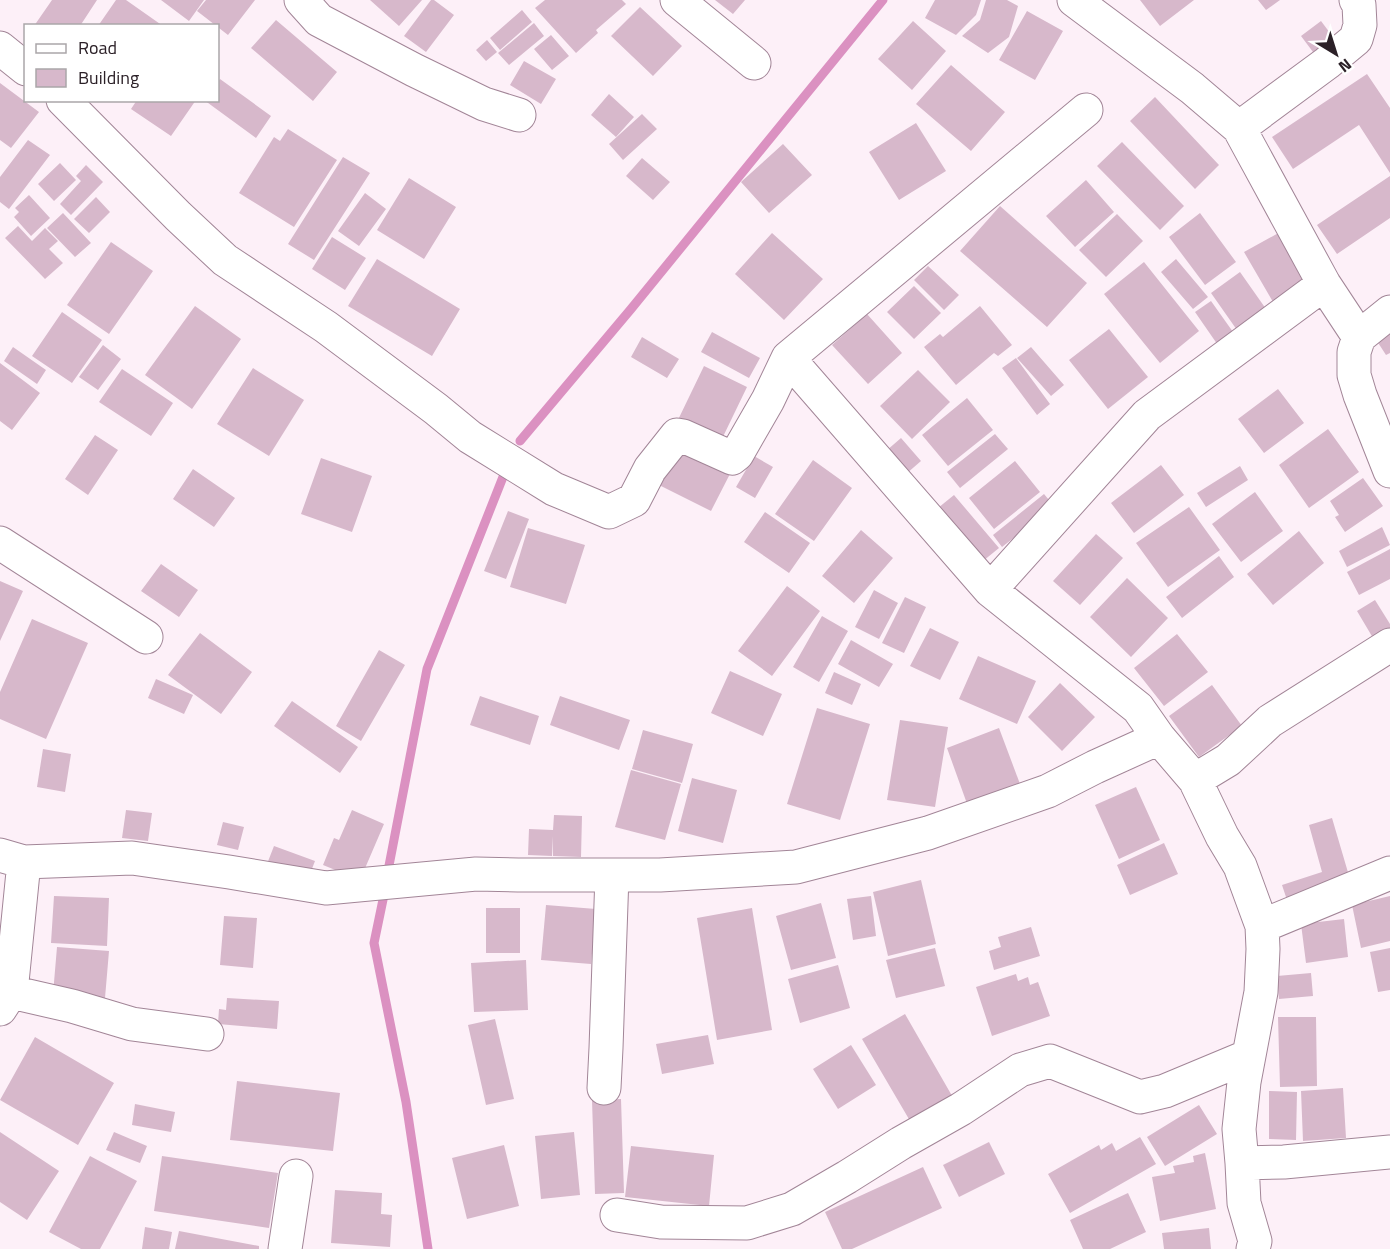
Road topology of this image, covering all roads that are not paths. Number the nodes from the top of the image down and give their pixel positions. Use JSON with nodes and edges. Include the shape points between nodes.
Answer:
{"nodes":[{"id":1,"x":301,"y":0,"type":"edge"},
{"id":2,"x":677,"y":0,"type":"edge"},
{"id":3,"x":1074,"y":0,"type":"edge"},
{"id":4,"x":1356,"y":0,"type":"edge"},
{"id":5,"x":0,"y":48,"type":"edge"},
{"id":6,"x":754,"y":63,"type":"dead end"},
{"id":7,"x":24,"y":67,"type":"edge"},
{"id":8,"x":65,"y":102,"type":"edge"},
{"id":9,"x":1086,"y":110,"type":"dead end"},
{"id":10,"x":519,"y":115,"type":"dead end"},
{"id":11,"x":1239,"y":128,"type":"junction"},
{"id":12,"x":1324,"y":284,"type":"junction"},
{"id":13,"x":1390,"y":312,"type":"edge"},
{"id":14,"x":1359,"y":337,"type":"junction"},
{"id":15,"x":788,"y":358,"type":"junction"},
{"id":16,"x":1390,"y":471,"type":"edge"},
{"id":17,"x":0,"y":543,"type":"edge"},
{"id":18,"x":990,"y":590,"type":"junction"},
{"id":19,"x":146,"y":637,"type":"dead end"},
{"id":20,"x":1390,"y":645,"type":"edge"},
{"id":21,"x":1159,"y":738,"type":"junction"},
{"id":22,"x":1196,"y":780,"type":"junction"},
{"id":23,"x":12,"y":858,"type":"edge"},
{"id":24,"x":1390,"y":873,"type":"edge"},
{"id":25,"x":612,"y":875,"type":"junction"},
{"id":26,"x":1262,"y":926,"type":"junction"},
{"id":27,"x":6,"y":1000,"type":"edge"},
{"id":28,"x":207,"y":1034,"type":"dead end"},
{"id":29,"x":1249,"y":1056,"type":"junction"},
{"id":30,"x":604,"y":1088,"type":"dead end"},
{"id":31,"x":1390,"y":1152,"type":"edge"},
{"id":32,"x":1242,"y":1162,"type":"junction"},
{"id":33,"x":296,"y":1176,"type":"dead end"},
{"id":34,"x":617,"y":1215,"type":"dead end"},
{"id":35,"x":285,"y":1249,"type":"edge"},
{"id":36,"x":1253,"y":1249,"type":"edge"}],
"edges":[{"from":1,"to":10,"type":"street","via":[[319,20],[361,43],[484,104]]},
{"from":2,"to":6,"type":"street"},
{"from":3,"to":11,"type":"street"},
{"from":4,"to":11,"type":"street","via":[[1360,25],[1356,39]]},
{"from":5,"to":7,"type":"street"},
{"from":8,"to":15,"type":"street","via":[[225,260],[326,327],[470,437],[554,489],[609,513],[634,500],[650,469],[677,435],[732,458],[737,454]]},
{"from":9,"to":15,"type":"street"},
{"from":11,"to":12,"type":"street"},
{"from":12,"to":14,"type":"street"},
{"from":12,"to":18,"type":"street","via":[[1147,415]]},
{"from":13,"to":14,"type":"street"},
{"from":14,"to":16,"type":"street","via":[[1354,352],[1354,375]]},
{"from":15,"to":18,"type":"street"},
{"from":17,"to":19,"type":"street"},
{"from":18,"to":21,"type":"street","via":[[1138,708]]},
{"from":20,"to":22,"type":"street","via":[[1270,721],[1228,760]]},
{"from":21,"to":22,"type":"street"},
{"from":21,"to":25,"type":"street","via":[[1048,791],[928,833],[796,867]]},
{"from":22,"to":26,"type":"street","via":[[1240,866]]},
{"from":23,"to":25,"type":"street","via":[[132,858],[326,888],[476,874]]},
{"from":23,"to":27,"type":"street"},
{"from":24,"to":26,"type":"street"},
{"from":25,"to":30,"type":"street"},
{"from":26,"to":29,"type":"street","via":[[1261,992]]},
{"from":27,"to":28,"type":"street","via":[[72,1006],[132,1024]]},
{"from":29,"to":32,"type":"street","via":[[1239,1129]]},
{"from":29,"to":34,"type":"street","via":[[1164,1091],[1140,1096],[1050,1061],[1020,1070],[792,1209],[747,1223],[661,1222]]},
{"from":31,"to":32,"type":"street"},
{"from":32,"to":36,"type":"street","via":[[1244,1203],[1255,1241]]},
{"from":33,"to":35,"type":"street"}]}
